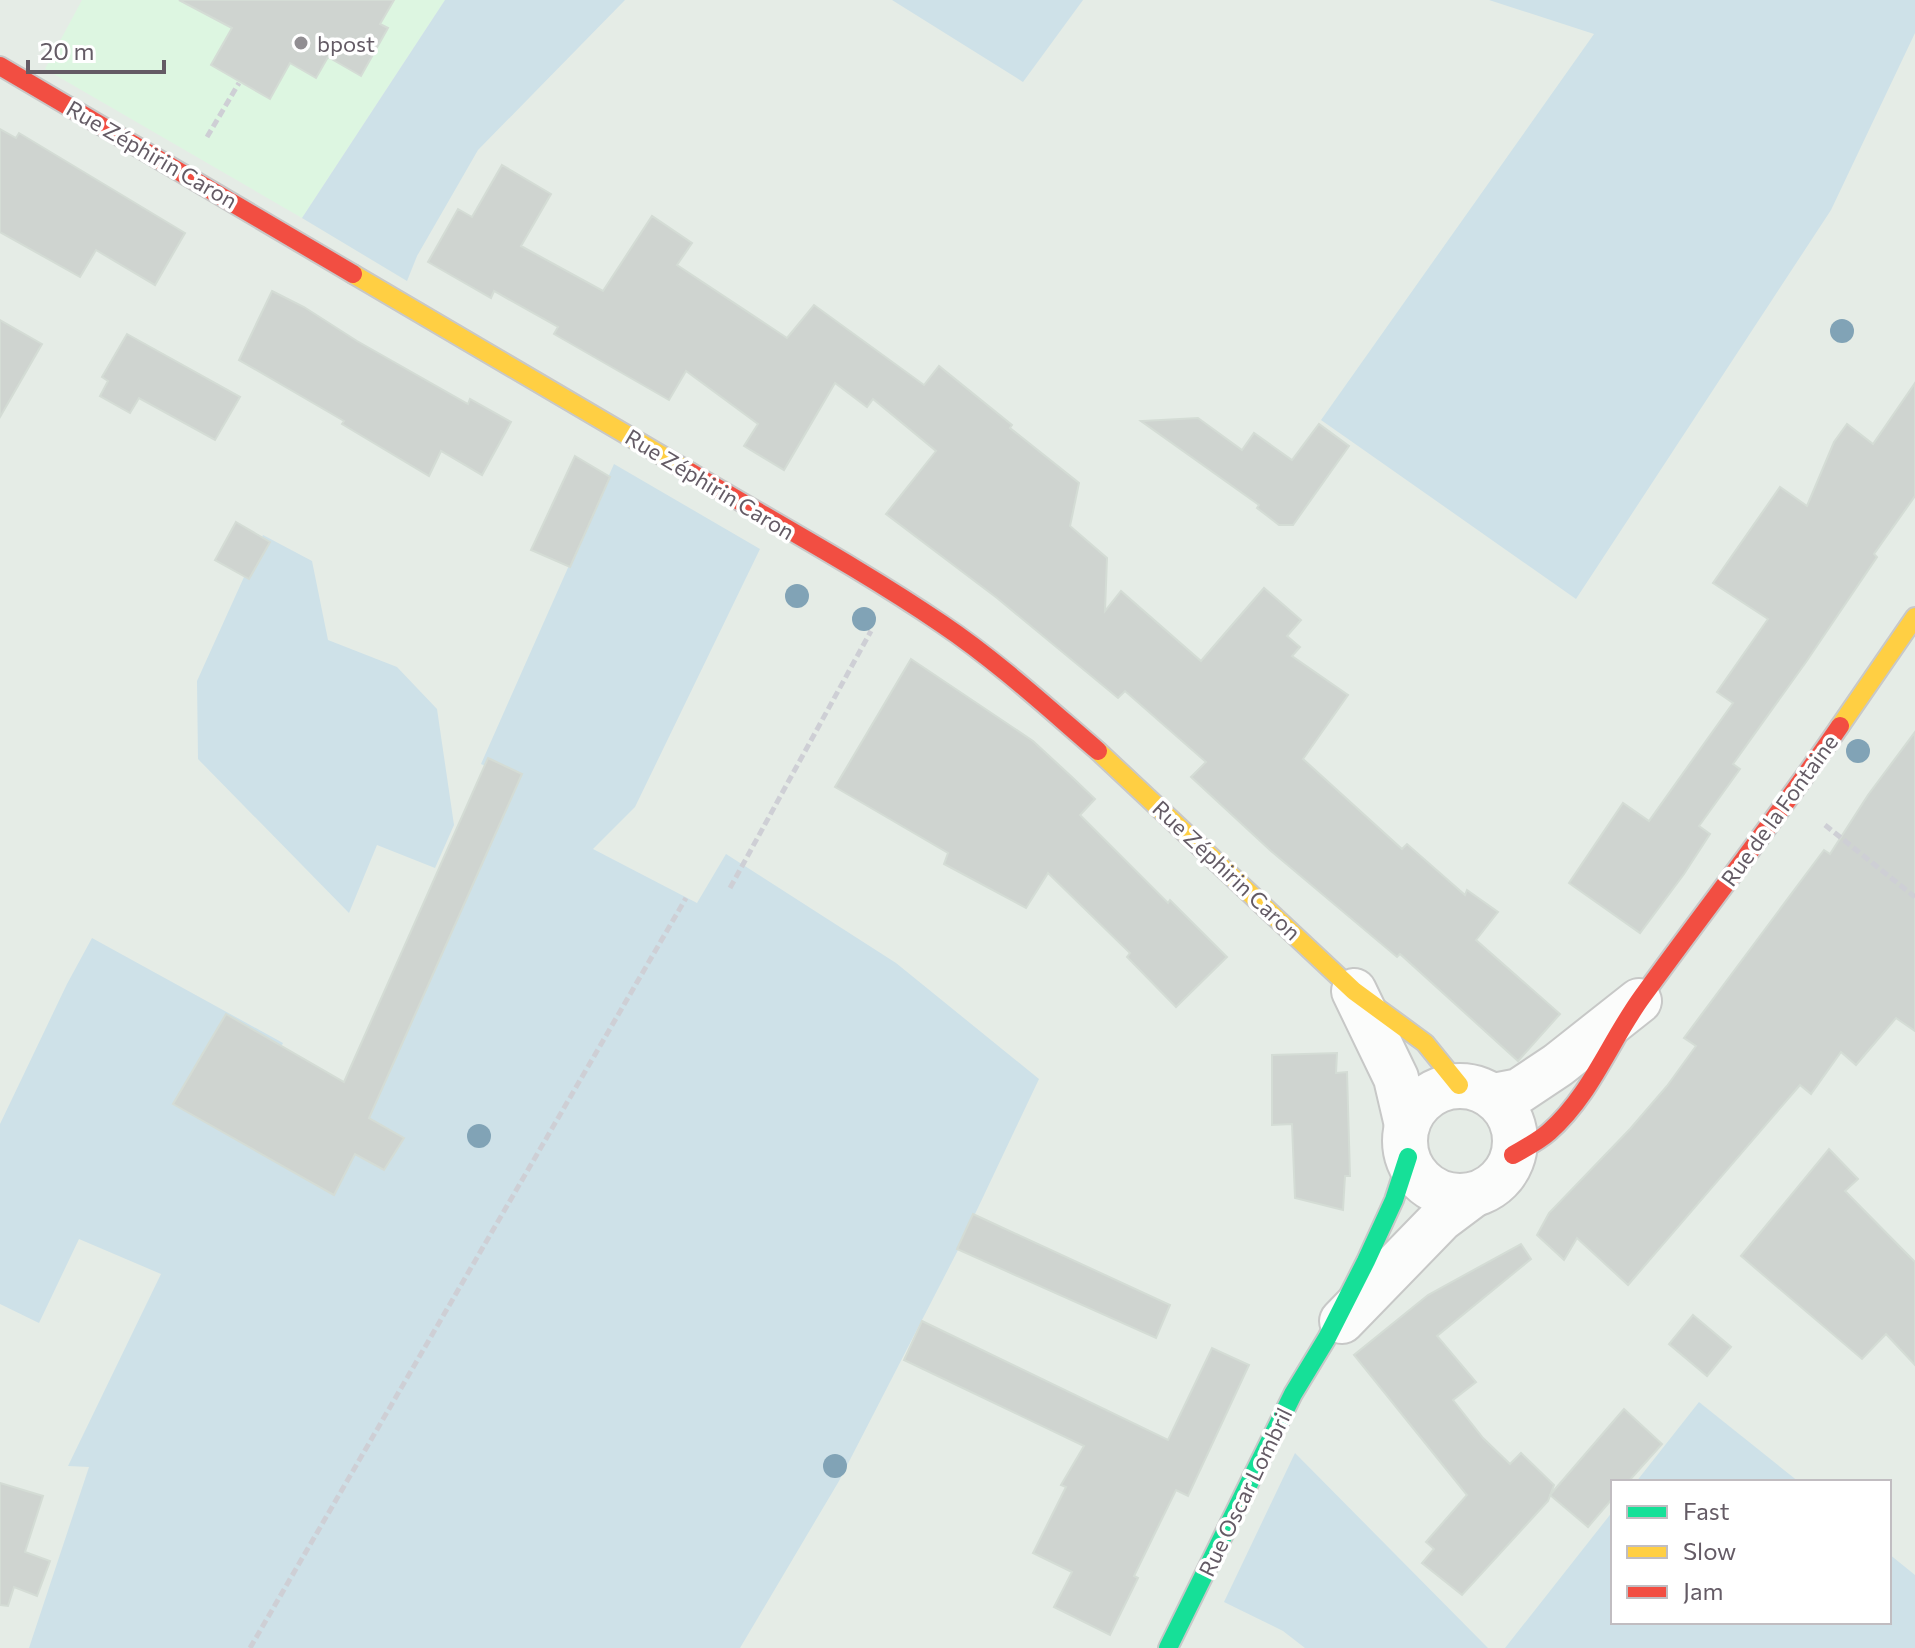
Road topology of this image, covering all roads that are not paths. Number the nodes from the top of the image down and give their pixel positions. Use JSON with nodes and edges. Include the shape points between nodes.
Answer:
{"nodes":[{"id":1,"x":0,"y":66,"type":"edge"},
{"id":2,"x":1915,"y":617,"type":"edge"},
{"id":3,"x":1354,"y":991,"type":"junction"},
{"id":4,"x":1639,"y":1001,"type":"junction"},
{"id":5,"x":1476,"y":1090,"type":"junction"},
{"id":6,"x":1408,"y":1141,"type":"junction"},
{"id":7,"x":1513,"y":1155,"type":"junction"},
{"id":8,"x":1473,"y":1195,"type":"junction"},
{"id":9,"x":1327,"y":1338,"type":"junction"},
{"id":10,"x":1168,"y":1648,"type":"edge"}],
"edges":[{"from":1,"to":3,"type":"street","name":"Rue Zéphirin Caron","via":[[945,626],[1127,776]]},
{"from":2,"to":4,"type":"street","name":"Rue de la Fontaine","via":[[1791,797]]},
{"from":3,"to":5,"type":"street","name":"Rue Zéphirin Caron","via":[[1425,1043]]},
{"from":3,"to":6,"type":"street","name":"Rue Zéphirin Caron","via":[[1396,1078]]},
{"from":4,"to":5,"type":"street","name":"Rue de la Fontaine","via":[[1519,1091]]},
{"from":4,"to":7,"type":"street","name":"Rue de la Fontaine","via":[[1569,1112],[1547,1134]]},
{"from":5,"to":6,"type":"street","via":[[1437,1090],[1427,1097],[1418,1104]]},
{"from":5,"to":7,"type":"street","via":[[1501,1102],[1513,1122]]},
{"from":6,"to":8,"type":"street","via":[[1413,1170],[1429,1187],[1450,1196]]},
{"from":6,"to":9,"type":"street","name":"Rue Oscar Lombril","via":[[1389,1212]]},
{"from":7,"to":8,"type":"street","via":[[1495,1185]]},
{"from":8,"to":9,"type":"street","name":"Rue Oscar Lombril","via":[[1441,1219]]},
{"from":9,"to":10,"type":"street","name":"Rue Oscar Lombril","via":[[1293,1394]]}]}
